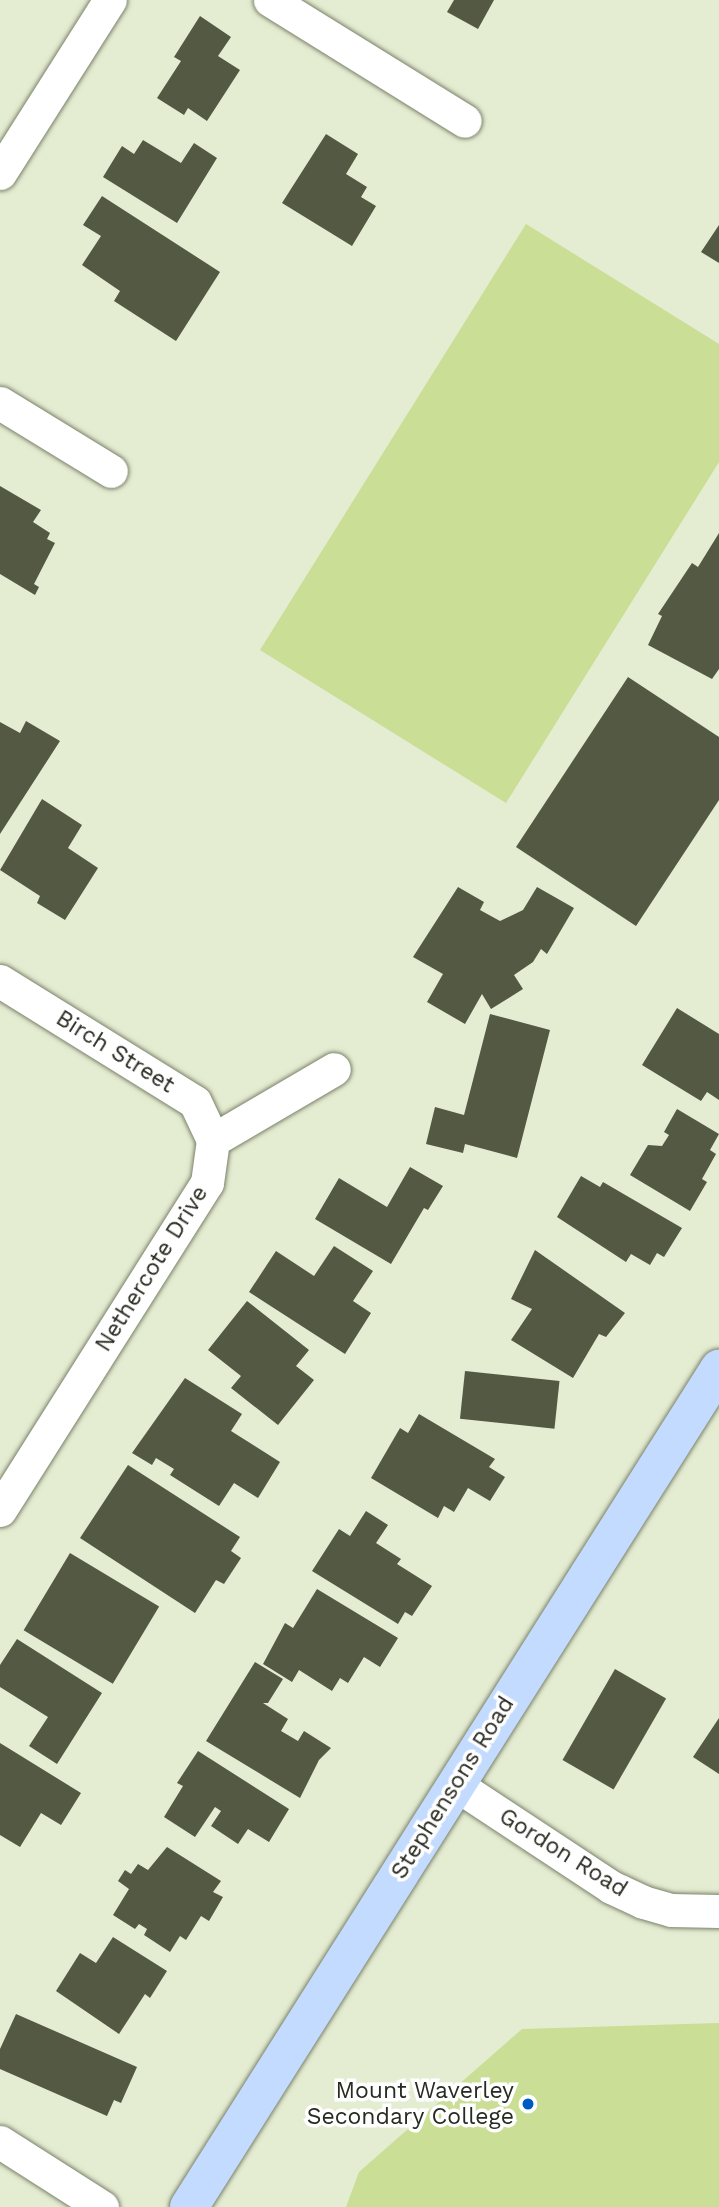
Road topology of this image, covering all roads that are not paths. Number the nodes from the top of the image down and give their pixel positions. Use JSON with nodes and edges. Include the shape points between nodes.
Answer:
{"nodes":[{"id":1,"x":110,"y":0,"type":"edge"},
{"id":2,"x":270,"y":0,"type":"edge"},
{"id":3,"x":465,"y":121,"type":"dead end"},
{"id":4,"x":0,"y":173,"type":"edge"},
{"id":5,"x":0,"y":403,"type":"edge"},
{"id":6,"x":111,"y":471,"type":"dead end"},
{"id":7,"x":0,"y":981,"type":"edge"},
{"id":8,"x":334,"y":1069,"type":"dead end"},
{"id":9,"x":213,"y":1140,"type":"junction"},
{"id":10,"x":719,"y":1369,"type":"edge"},
{"id":11,"x":0,"y":1510,"type":"edge"},
{"id":12,"x":455,"y":1784,"type":"junction"},
{"id":13,"x":719,"y":1911,"type":"edge"},
{"id":14,"x":0,"y":2142,"type":"edge"},
{"id":15,"x":102,"y":2207,"type":"edge"},
{"id":16,"x":189,"y":2207,"type":"edge"}],
"edges":[{"from":1,"to":4,"type":"street"},
{"from":2,"to":3,"type":"street"},
{"from":5,"to":6,"type":"street"},
{"from":7,"to":9,"type":"street","name":"Birch Street","via":[[195,1102]]},
{"from":8,"to":9,"type":"street"},
{"from":9,"to":11,"type":"street","name":"Nethercote Drive","via":[[207,1183]]},
{"from":10,"to":12,"type":"main road","name":"Stephensons Road"},
{"from":12,"to":13,"type":"street","name":"Gordon Road","via":[[611,1887],[671,1910]]},
{"from":12,"to":16,"type":"main road","name":"Stephensons Road"},
{"from":14,"to":15,"type":"street"}]}
